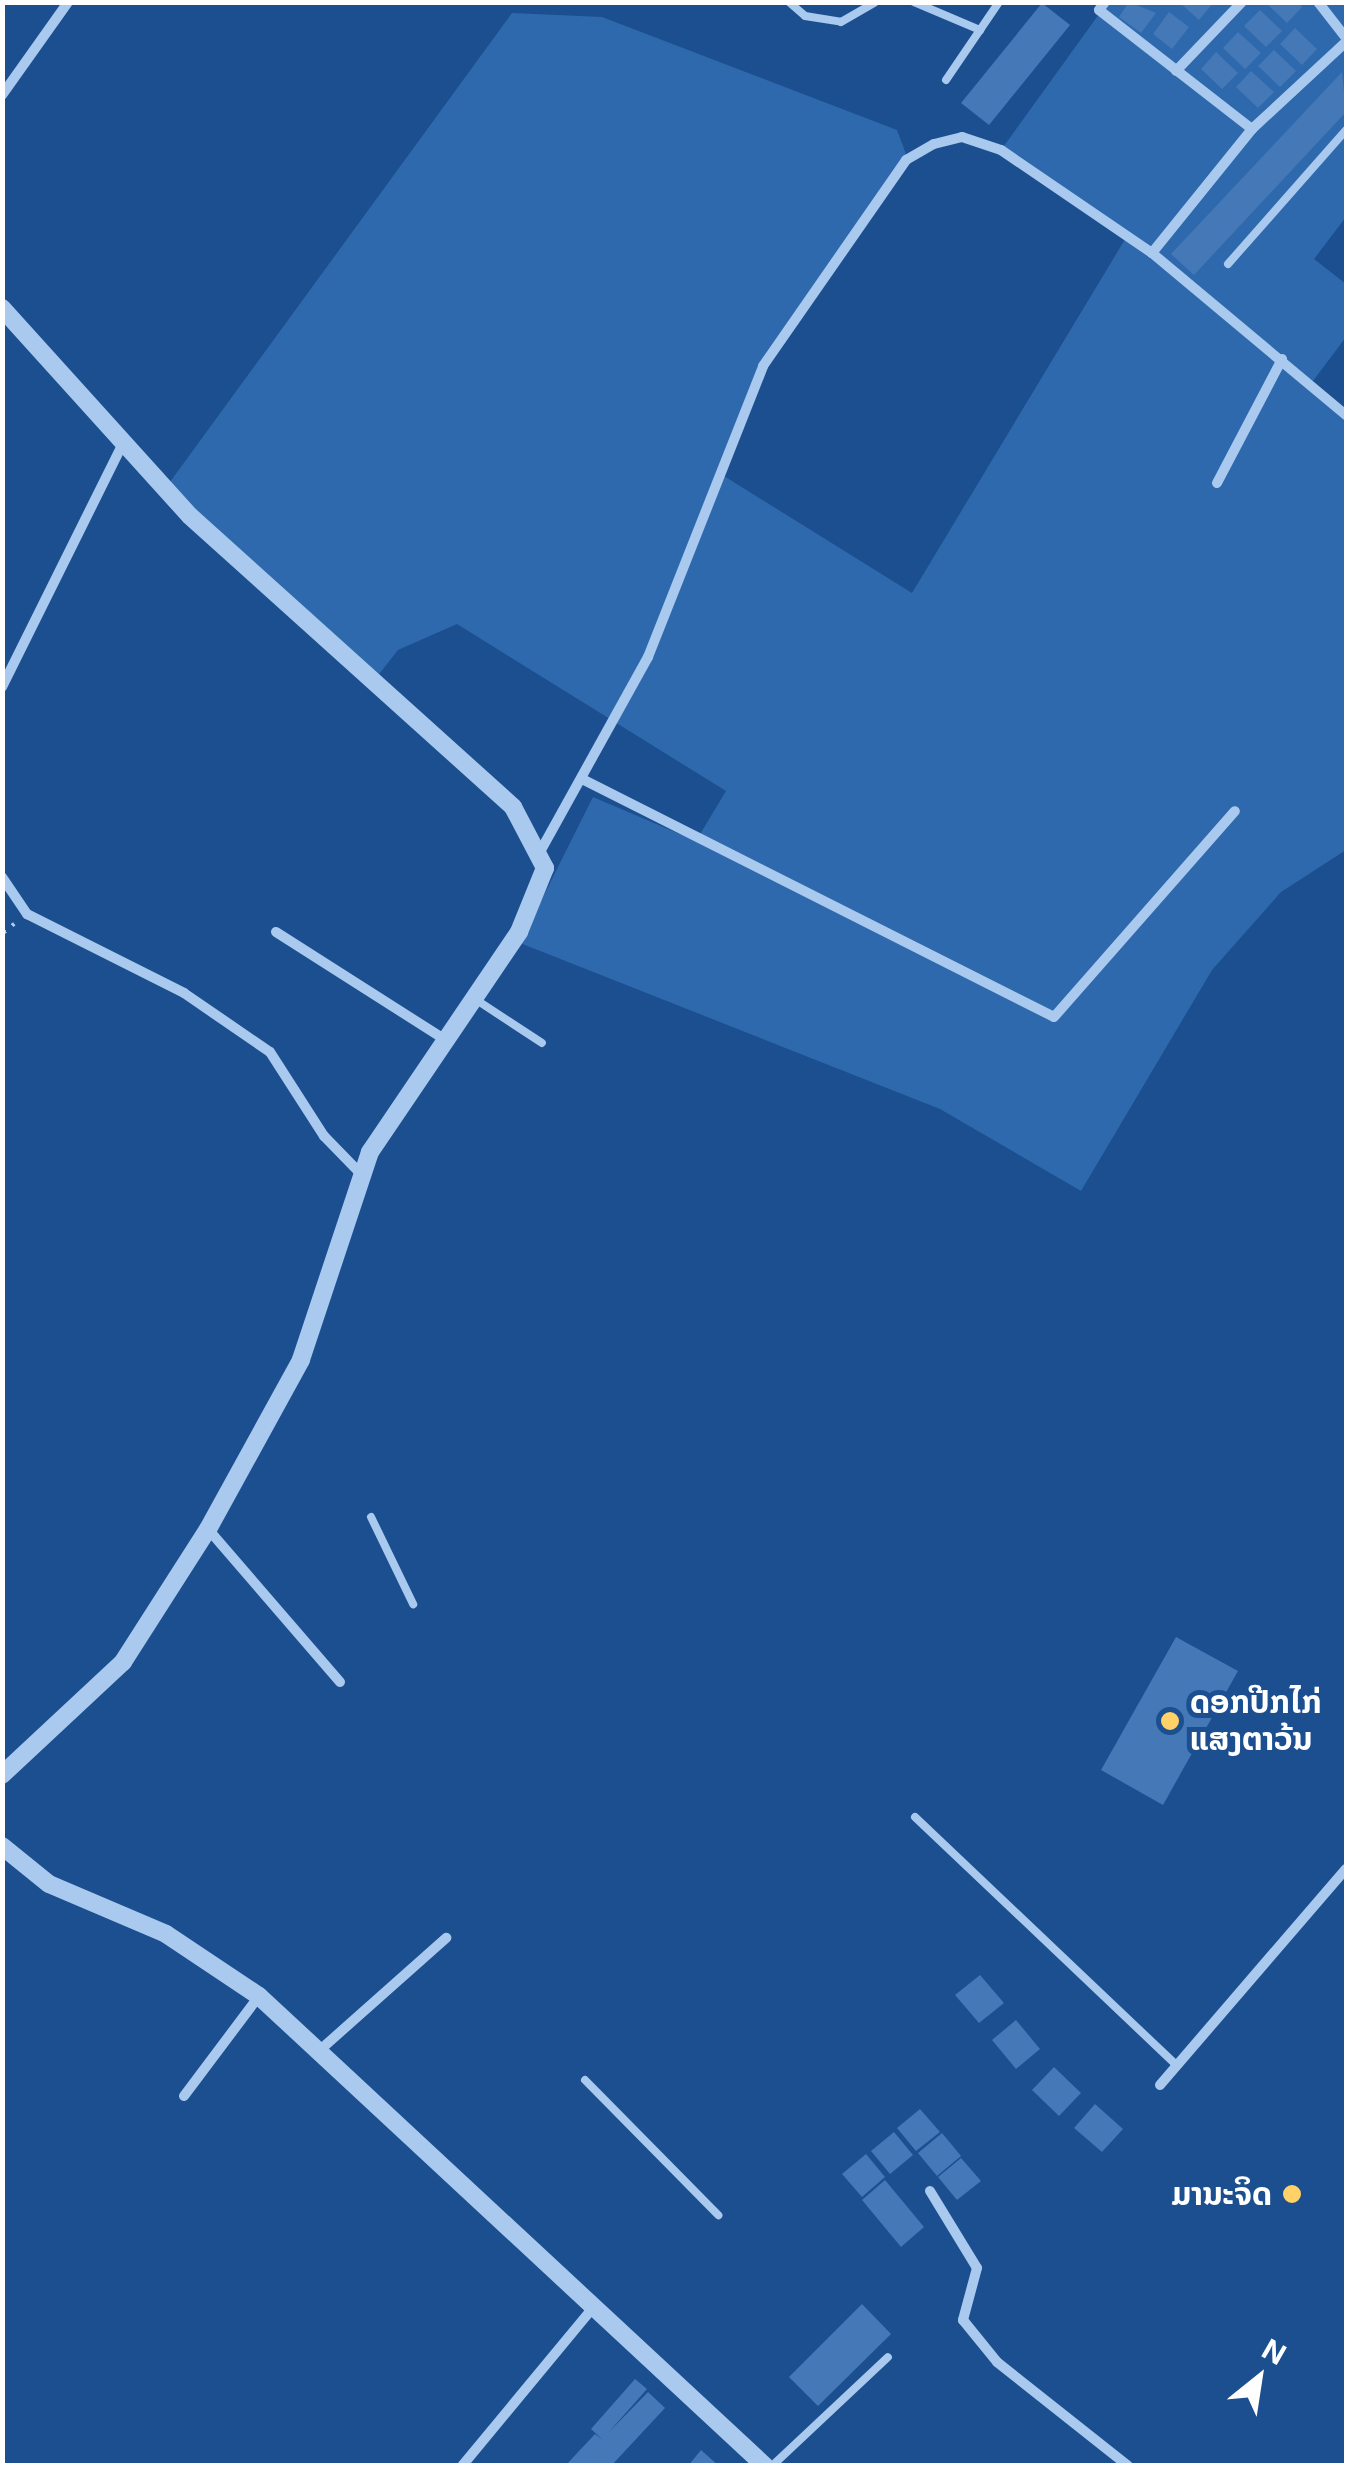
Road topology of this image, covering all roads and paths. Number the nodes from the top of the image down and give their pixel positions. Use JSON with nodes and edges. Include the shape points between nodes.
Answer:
{"nodes":[{"id":1,"x":68,"y":2,"type":"edge"},
{"id":2,"x":789,"y":2,"type":"edge"},
{"id":3,"x":875,"y":2,"type":"edge"},
{"id":4,"x":914,"y":2,"type":"edge"},
{"id":5,"x":998,"y":2,"type":"edge"},
{"id":6,"x":1088,"y":2,"type":"edge"},
{"id":7,"x":1242,"y":2,"type":"edge"},
{"id":8,"x":1318,"y":2,"type":"edge"},
{"id":9,"x":1102,"y":6,"type":"edge"},
{"id":10,"x":980,"y":30,"type":"junction"},
{"id":11,"x":1346,"y":40,"type":"edge"},
{"id":12,"x":1176,"y":72,"type":"junction"},
{"id":13,"x":946,"y":80,"type":"dead end"},
{"id":14,"x":2,"y":95,"type":"edge"},
{"id":15,"x":1252,"y":129,"type":"junction"},
{"id":16,"x":1346,"y":130,"type":"edge"},
{"id":17,"x":1152,"y":253,"type":"junction"},
{"id":18,"x":1228,"y":264,"type":"dead end"},
{"id":19,"x":2,"y":308,"type":"edge"},
{"id":20,"x":1282,"y":359,"type":"junction"},
{"id":21,"x":1346,"y":415,"type":"edge"},
{"id":22,"x":124,"y":443,"type":"junction"},
{"id":23,"x":1217,"y":484,"type":"dead end"},
{"id":24,"x":2,"y":686,"type":"edge"},
{"id":25,"x":584,"y":780,"type":"junction"},
{"id":26,"x":1235,"y":811,"type":"dead end"},
{"id":27,"x":542,"y":850,"type":"junction"},
{"id":28,"x":2,"y":878,"type":"edge"},
{"id":29,"x":276,"y":932,"type":"dead end"},
{"id":30,"x":474,"y":999,"type":"junction"},
{"id":31,"x":446,"y":1041,"type":"junction"},
{"id":32,"x":542,"y":1043,"type":"dead end"},
{"id":33,"x":362,"y":1174,"type":"junction"},
{"id":34,"x":371,"y":1517,"type":"dead end"},
{"id":35,"x":208,"y":1529,"type":"junction"},
{"id":36,"x":413,"y":1604,"type":"dead end"},
{"id":37,"x":340,"y":1682,"type":"dead end"},
{"id":38,"x":2,"y":1775,"type":"edge"},
{"id":39,"x":916,"y":1817,"type":"dead end"},
{"id":40,"x":2,"y":1846,"type":"edge"},
{"id":41,"x":1346,"y":1868,"type":"edge"},
{"id":42,"x":446,"y":1938,"type":"dead end"},
{"id":43,"x":259,"y":1996,"type":"junction"},
{"id":44,"x":320,"y":2050,"type":"junction"},
{"id":45,"x":1176,"y":2066,"type":"junction"},
{"id":46,"x":585,"y":2080,"type":"dead end"},
{"id":47,"x":1160,"y":2085,"type":"dead end"},
{"id":48,"x":184,"y":2096,"type":"dead end"},
{"id":49,"x":930,"y":2191,"type":"dead end"},
{"id":50,"x":718,"y":2215,"type":"dead end"},
{"id":51,"x":591,"y":2310,"type":"junction"},
{"id":52,"x":888,"y":2357,"type":"dead end"},
{"id":53,"x":462,"y":2466,"type":"edge"},
{"id":54,"x":765,"y":2466,"type":"edge"},
{"id":55,"x":772,"y":2466,"type":"edge"},
{"id":56,"x":1128,"y":2466,"type":"edge"}],
"edges":[{"from":1,"to":14,"type":"street"},
{"from":2,"to":3,"type":"lane","via":[[805,16],[841,22]]},
{"from":4,"to":10,"type":"lane"},
{"from":5,"to":10,"type":"lane"},
{"from":6,"to":9,"type":"lane"},
{"from":7,"to":12,"type":"street"},
{"from":8,"to":11,"type":"street"},
{"from":9,"to":12,"type":"street"},
{"from":10,"to":13,"type":"lane"},
{"from":11,"to":15,"type":"street"},
{"from":12,"to":15,"type":"street"},
{"from":15,"to":17,"type":"street"},
{"from":16,"to":18,"type":"lane"},
{"from":17,"to":20,"type":"street"},
{"from":17,"to":25,"type":"street","via":[[1001,150],[962,136],[906,160],[763,366],[648,657]]},
{"from":19,"to":22,"type":"street"},
{"from":20,"to":21,"type":"street"},
{"from":20,"to":23,"type":"street"},
{"from":22,"to":24,"type":"street"},
{"from":22,"to":27,"type":"street","via":[[370,686],[512,807]]},
{"from":25,"to":26,"type":"street","via":[[1054,1017]]},
{"from":25,"to":27,"type":"street"},
{"from":27,"to":30,"type":"street","via":[[542,888]]},
{"from":28,"to":33,"type":"street","via":[[26,914],[184,993],[270,1052],[324,1136]]},
{"from":29,"to":31,"type":"street"},
{"from":30,"to":31,"type":"street"},
{"from":30,"to":32,"type":"lane"},
{"from":31,"to":33,"type":"street"},
{"from":33,"to":35,"type":"street","via":[[301,1360]]},
{"from":34,"to":36,"type":"lane"},
{"from":35,"to":37,"type":"street"},
{"from":35,"to":38,"type":"street","via":[[123,1662]]},
{"from":39,"to":45,"type":"lane"},
{"from":40,"to":43,"type":"street","via":[[49,1884],[166,1934]]},
{"from":41,"to":45,"type":"street"},
{"from":42,"to":44,"type":"street"},
{"from":43,"to":44,"type":"street"},
{"from":43,"to":48,"type":"street"},
{"from":44,"to":51,"type":"street"},
{"from":45,"to":47,"type":"street"},
{"from":46,"to":50,"type":"lane"},
{"from":49,"to":56,"type":"street","via":[[977,2268],[963,2320],[997,2362]]},
{"from":51,"to":53,"type":"street"},
{"from":51,"to":54,"type":"street"},
{"from":52,"to":55,"type":"lane"}]}
